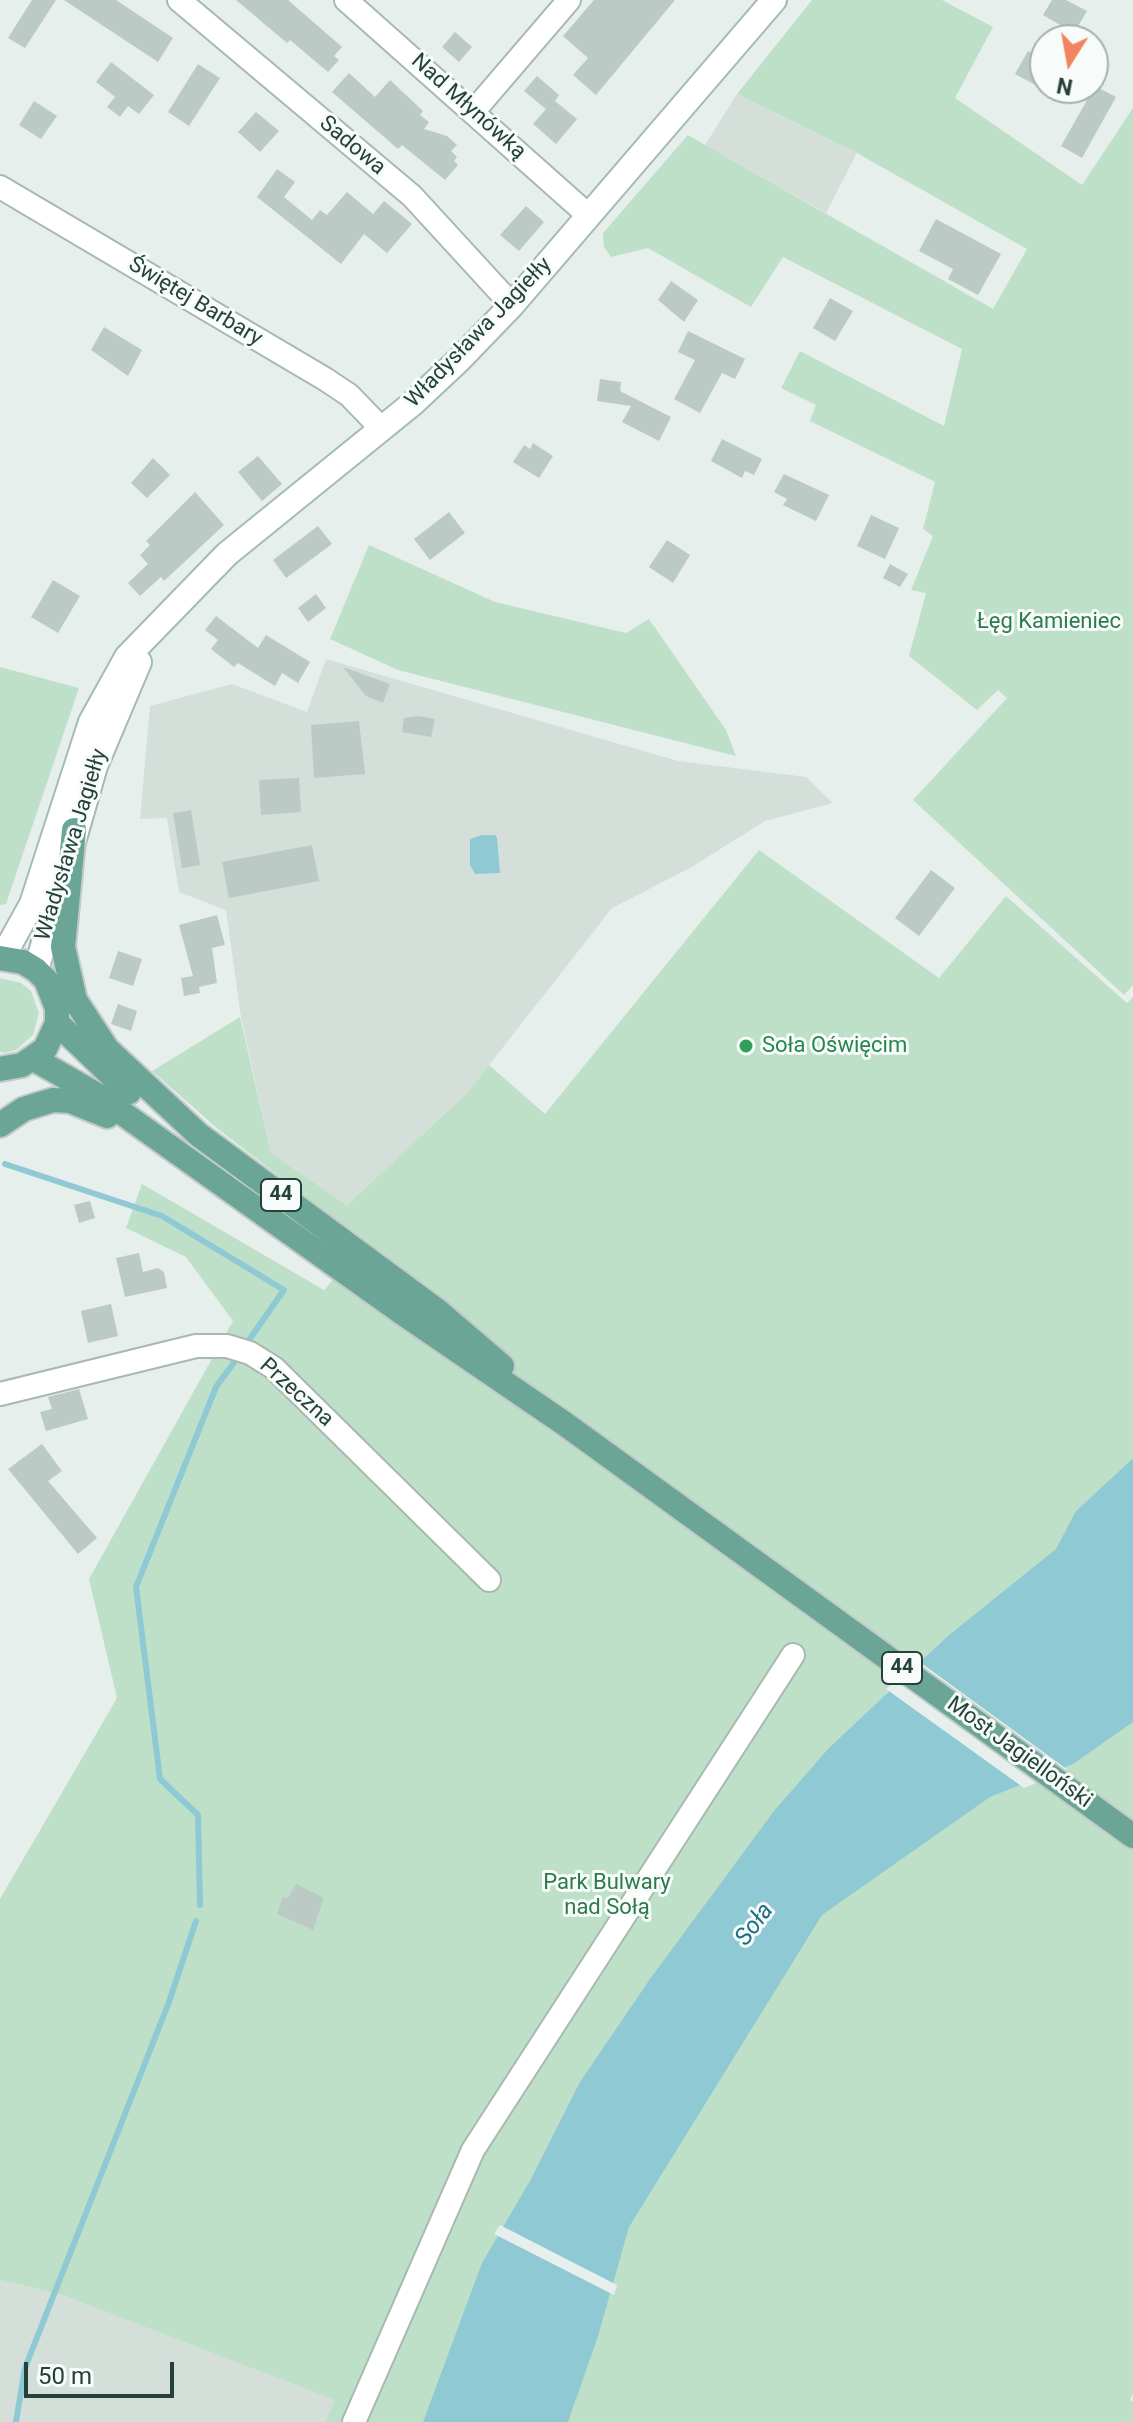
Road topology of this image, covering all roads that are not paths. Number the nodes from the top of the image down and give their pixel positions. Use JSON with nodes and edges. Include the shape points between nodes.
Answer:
{"nodes":[{"id":1,"x":179,"y":0,"type":"edge"},
{"id":2,"x":346,"y":0,"type":"edge"},
{"id":3,"x":569,"y":0,"type":"edge"},
{"id":4,"x":774,"y":0,"type":"edge"},
{"id":5,"x":473,"y":112,"type":"junction"},
{"id":6,"x":0,"y":187,"type":"edge"},
{"id":7,"x":588,"y":215,"type":"junction"},
{"id":8,"x":512,"y":305,"type":"junction"},
{"id":9,"x":381,"y":428,"type":"junction"},
{"id":10,"x":153,"y":634,"type":"junction"},
{"id":11,"x":74,"y":830,"type":"junction"},
{"id":12,"x":0,"y":957,"type":"edge"},
{"id":13,"x":36,"y":970,"type":"junction"},
{"id":14,"x":57,"y":1023,"type":"junction"},
{"id":15,"x":34,"y":1059,"type":"junction"},
{"id":16,"x":3,"y":1072,"type":"edge"},
{"id":17,"x":0,"y":1125,"type":"edge"},
{"id":18,"x":199,"y":1135,"type":"junction"},
{"id":19,"x":177,"y":1151,"type":"junction"},
{"id":20,"x":0,"y":1394,"type":"edge"},
{"id":21,"x":565,"y":1424,"type":"junction"},
{"id":22,"x":489,"y":1580,"type":"dead end"},
{"id":23,"x":793,"y":1655,"type":"dead end"},
{"id":24,"x":1133,"y":1836,"type":"edge"},
{"id":25,"x":354,"y":2422,"type":"edge"}],
"edges":[{"from":1,"to":8,"type":"street","name":"Sadowa","via":[[412,196]]},
{"from":2,"to":5,"type":"street","name":"Nad Młynówką"},
{"from":3,"to":5,"type":"street"},
{"from":4,"to":7,"type":"street","name":"Władysława Jagiełły"},
{"from":5,"to":7,"type":"street","name":"Nad Młynówką"},
{"from":6,"to":9,"type":"street","name":"Świętej Barbary","via":[[325,379]]},
{"from":7,"to":8,"type":"street","name":"Władysława Jagiełły"},
{"from":8,"to":9,"type":"street","name":"Władysława Jagiełły"},
{"from":9,"to":10,"type":"street","name":"Władysława Jagiełły","via":[[227,554]]},
{"from":10,"to":11,"type":"street","name":"Władysława Jagiełły","via":[[107,733]]},
{"from":10,"to":12,"type":"street","name":"Władysława Jagiełły","via":[[127,657],[91,722],[32,904]]},
{"from":11,"to":13,"type":"street","name":"Władysława Jagiełły"},
{"from":11,"to":18,"type":"main road","via":[[63,947],[75,1000],[107,1049]]},
{"from":12,"to":13,"type":"main road"},
{"from":13,"to":14,"type":"main road","via":[[54,993]]},
{"from":14,"to":15,"type":"main road"},
{"from":14,"to":18,"type":"main road","number":"44","via":[[122,1086]]},
{"from":15,"to":16,"type":"main road"},
{"from":15,"to":19,"type":"main road","number":"44"},
{"from":17,"to":19,"type":"main road","via":[[39,1103],[70,1101]]},
{"from":18,"to":21,"type":"main road","number":"44","via":[[439,1312]]},
{"from":19,"to":21,"type":"main road","number":"44"},
{"from":20,"to":22,"type":"street","name":"Przeczna","via":[[196,1346],[250,1353],[274,1368]]},
{"from":21,"to":24,"type":"main road","name":"Most Jagielloński","number":"44"},
{"from":23,"to":25,"type":"street","via":[[473,2150]]}]}
